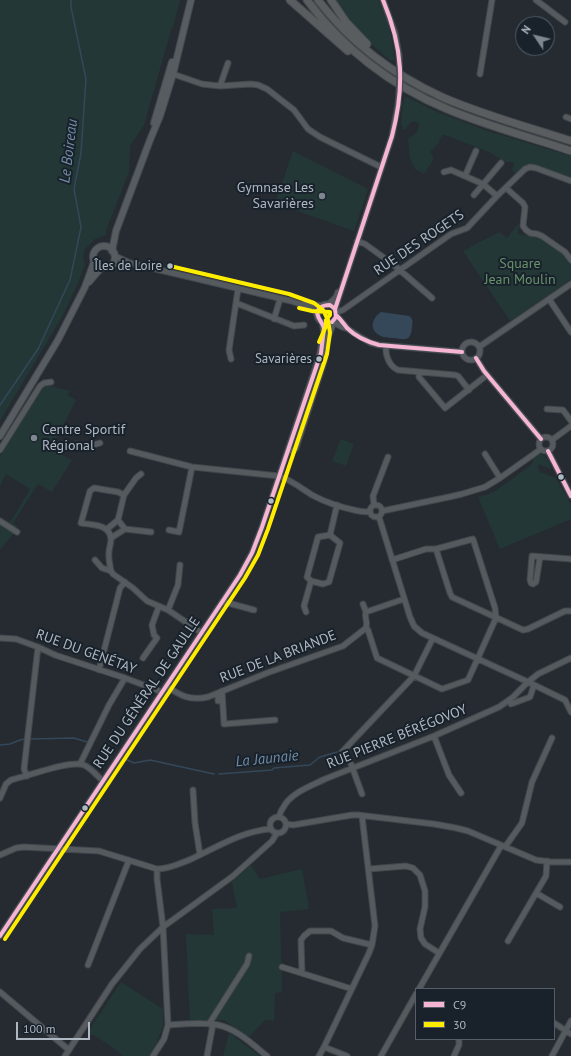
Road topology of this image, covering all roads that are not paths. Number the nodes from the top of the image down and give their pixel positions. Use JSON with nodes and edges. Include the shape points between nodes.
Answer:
{"nodes":[{"id":1,"x":187,"y":0,"type":"edge"},
{"id":2,"x":191,"y":0,"type":"edge"},
{"id":3,"x":290,"y":0,"type":"edge"},
{"id":4,"x":307,"y":0,"type":"edge"},
{"id":5,"x":318,"y":0,"type":"edge"},
{"id":6,"x":331,"y":0,"type":"edge"},
{"id":7,"x":383,"y":0,"type":"edge"},
{"id":8,"x":492,"y":0,"type":"edge"},
{"id":9,"x":536,"y":0,"type":"edge"},
{"id":10,"x":565,"y":22,"type":"dead end"},
{"id":11,"x":376,"y":58,"type":"junction"},
{"id":12,"x":228,"y":63,"type":"dead end"},
{"id":13,"x":373,"y":66,"type":"junction"},
{"id":14,"x":173,"y":74,"type":"junction"},
{"id":15,"x":480,"y":74,"type":"dead end"},
{"id":16,"x":220,"y":86,"type":"junction"},
{"id":17,"x":150,"y":140,"type":"junction"},
{"id":18,"x":571,"y":142,"type":"edge"},
{"id":19,"x":476,"y":151,"type":"dead end"},
{"id":20,"x":571,"y":151,"type":"edge"},
{"id":21,"x":501,"y":163,"type":"dead end"},
{"id":22,"x":381,"y":167,"type":"junction"},
{"id":23,"x":444,"y":172,"type":"dead end"},
{"id":24,"x":465,"y":176,"type":"junction"},
{"id":25,"x":571,"y":181,"type":"edge"},
{"id":26,"x":483,"y":184,"type":"junction"},
{"id":27,"x":506,"y":188,"type":"junction"},
{"id":28,"x":474,"y":195,"type":"dead end"},
{"id":29,"x":497,"y":196,"type":"junction"},
{"id":30,"x":116,"y":231,"type":"junction"},
{"id":31,"x":357,"y":241,"type":"junction"},
{"id":32,"x":105,"y":247,"type":"junction"},
{"id":33,"x":113,"y":253,"type":"junction"},
{"id":34,"x":571,"y":260,"type":"edge"},
{"id":35,"x":94,"y":262,"type":"junction"},
{"id":36,"x":112,"y":264,"type":"junction"},
{"id":37,"x":130,"y":264,"type":"junction"},
{"id":38,"x":101,"y":268,"type":"junction"},
{"id":39,"x":400,"y":270,"type":"junction"},
{"id":40,"x":343,"y":282,"type":"junction"},
{"id":41,"x":571,"y":284,"type":"edge"},
{"id":42,"x":85,"y":286,"type":"junction"},
{"id":43,"x":238,"y":288,"type":"junction"},
{"id":44,"x":432,"y":298,"type":"dead end"},
{"id":45,"x":280,"y":299,"type":"junction"},
{"id":46,"x":549,"y":300,"type":"junction"},
{"id":47,"x":291,"y":301,"type":"junction"},
{"id":48,"x":236,"y":303,"type":"junction"},
{"id":49,"x":325,"y":305,"type":"junction"},
{"id":50,"x":336,"y":312,"type":"junction"},
{"id":51,"x":318,"y":314,"type":"junction"},
{"id":52,"x":274,"y":318,"type":"junction"},
{"id":53,"x":322,"y":322,"type":"junction"},
{"id":54,"x":333,"y":322,"type":"junction"},
{"id":55,"x":304,"y":325,"type":"dead end"},
{"id":56,"x":348,"y":329,"type":"junction"},
{"id":57,"x":571,"y":332,"type":"edge"},
{"id":58,"x":386,"y":346,"type":"junction"},
{"id":59,"x":479,"y":348,"type":"junction"},
{"id":60,"x":321,"y":352,"type":"junction"},
{"id":61,"x":462,"y":352,"type":"junction"},
{"id":62,"x":476,"y":358,"type":"junction"},
{"id":63,"x":231,"y":359,"type":"dead end"},
{"id":64,"x":419,"y":372,"type":"junction"},
{"id":65,"x":487,"y":374,"type":"junction"},
{"id":66,"x":50,"y":382,"type":"dead end"},
{"id":67,"x":469,"y":390,"type":"junction"},
{"id":68,"x":547,"y":409,"type":"dead end"},
{"id":69,"x":571,"y":421,"type":"edge"},
{"id":70,"x":571,"y":426,"type":"edge"},
{"id":71,"x":0,"y":436,"type":"edge"},
{"id":72,"x":541,"y":439,"type":"junction"},
{"id":73,"x":552,"y":440,"type":"junction"},
{"id":74,"x":100,"y":443,"type":"dead end"},
{"id":75,"x":77,"y":444,"type":"dead end"},
{"id":76,"x":541,"y":449,"type":"junction"},
{"id":77,"x":0,"y":450,"type":"edge"},
{"id":78,"x":548,"y":451,"type":"junction"},
{"id":79,"x":130,"y":452,"type":"dead end"},
{"id":80,"x":485,"y":454,"type":"dead end"},
{"id":81,"x":388,"y":456,"type":"dead end"},
{"id":82,"x":192,"y":467,"type":"junction"},
{"id":83,"x":141,"y":474,"type":"dead end"},
{"id":84,"x":279,"y":476,"type":"junction"},
{"id":85,"x":500,"y":478,"type":"junction"},
{"id":86,"x":124,"y":495,"type":"junction"},
{"id":87,"x":571,"y":496,"type":"edge"},
{"id":88,"x":337,"y":505,"type":"junction"},
{"id":89,"x":374,"y":505,"type":"junction"},
{"id":90,"x":370,"y":511,"type":"junction"},
{"id":91,"x":382,"y":511,"type":"junction"},
{"id":92,"x":379,"y":517,"type":"junction"},
{"id":93,"x":118,"y":520,"type":"junction"},
{"id":94,"x":0,"y":521,"type":"edge"},
{"id":95,"x":107,"y":529,"type":"junction"},
{"id":96,"x":125,"y":529,"type":"junction"},
{"id":97,"x":169,"y":530,"type":"dead end"},
{"id":98,"x":17,"y":532,"type":"dead end"},
{"id":99,"x":151,"y":532,"type":"dead end"},
{"id":100,"x":330,"y":535,"type":"junction"},
{"id":101,"x":111,"y":538,"type":"junction"},
{"id":102,"x":436,"y":549,"type":"junction"},
{"id":103,"x":540,"y":556,"type":"junction"},
{"id":104,"x":571,"y":559,"type":"edge"},
{"id":105,"x":95,"y":560,"type":"dead end"},
{"id":106,"x":392,"y":560,"type":"junction"},
{"id":107,"x":180,"y":565,"type":"dead end"},
{"id":108,"x":111,"y":571,"type":"junction"},
{"id":109,"x":311,"y":581,"type":"junction"},
{"id":110,"x":125,"y":582,"type":"junction"},
{"id":111,"x":404,"y":600,"type":"junction"},
{"id":112,"x":223,"y":602,"type":"junction"},
{"id":113,"x":363,"y":604,"type":"dead end"},
{"id":114,"x":159,"y":606,"type":"junction"},
{"id":115,"x":168,"y":610,"type":"junction"},
{"id":116,"x":254,"y":610,"type":"dead end"},
{"id":117,"x":571,"y":611,"type":"edge"},
{"id":118,"x":306,"y":612,"type":"dead end"},
{"id":119,"x":366,"y":612,"type":"junction"},
{"id":120,"x":496,"y":618,"type":"junction"},
{"id":121,"x":366,"y":628,"type":"junction"},
{"id":122,"x":202,"y":633,"type":"junction"},
{"id":123,"x":0,"y":638,"type":"edge"},
{"id":124,"x":433,"y":638,"type":"junction"},
{"id":125,"x":38,"y":647,"type":"junction"},
{"id":126,"x":143,"y":658,"type":"dead end"},
{"id":127,"x":571,"y":658,"type":"edge"},
{"id":128,"x":478,"y":659,"type":"junction"},
{"id":129,"x":99,"y":670,"type":"junction"},
{"id":130,"x":414,"y":676,"type":"junction"},
{"id":131,"x":125,"y":678,"type":"junction"},
{"id":132,"x":528,"y":682,"type":"junction"},
{"id":133,"x":534,"y":685,"type":"junction"},
{"id":134,"x":166,"y":686,"type":"junction"},
{"id":135,"x":220,"y":692,"type":"junction"},
{"id":136,"x":162,"y":693,"type":"junction"},
{"id":137,"x":218,"y":701,"type":"dead end"},
{"id":138,"x":510,"y":704,"type":"dead end"},
{"id":139,"x":571,"y":712,"type":"edge"},
{"id":140,"x":275,"y":720,"type":"dead end"},
{"id":141,"x":434,"y":736,"type":"junction"},
{"id":142,"x":552,"y":738,"type":"dead end"},
{"id":143,"x":342,"y":752,"type":"dead end"},
{"id":144,"x":80,"y":764,"type":"junction"},
{"id":145,"x":352,"y":766,"type":"junction"},
{"id":146,"x":27,"y":776,"type":"junction"},
{"id":147,"x":103,"y":781,"type":"junction"},
{"id":148,"x":193,"y":790,"type":"dead end"},
{"id":149,"x":461,"y":793,"type":"dead end"},
{"id":150,"x":362,"y":794,"type":"dead end"},
{"id":151,"x":0,"y":798,"type":"edge"},
{"id":152,"x":362,"y":816,"type":"junction"},
{"id":153,"x":279,"y":817,"type":"junction"},
{"id":154,"x":270,"y":823,"type":"junction"},
{"id":155,"x":286,"y":824,"type":"junction"},
{"id":156,"x":271,"y":829,"type":"junction"},
{"id":157,"x":259,"y":830,"type":"junction"},
{"id":158,"x":277,"y":833,"type":"junction"},
{"id":159,"x":503,"y":847,"type":"junction"},
{"id":160,"x":57,"y":850,"type":"junction"},
{"id":161,"x":0,"y":855,"type":"edge"},
{"id":162,"x":200,"y":855,"type":"junction"},
{"id":163,"x":129,"y":860,"type":"junction"},
{"id":164,"x":547,"y":861,"type":"junction"},
{"id":165,"x":571,"y":862,"type":"edge"},
{"id":166,"x":157,"y":869,"type":"junction"},
{"id":167,"x":369,"y":869,"type":"junction"},
{"id":168,"x":536,"y":893,"type":"junction"},
{"id":169,"x":560,"y":907,"type":"dead end"},
{"id":170,"x":163,"y":927,"type":"junction"},
{"id":171,"x":0,"y":936,"type":"edge"},
{"id":172,"x":508,"y":941,"type":"dead end"},
{"id":173,"x":372,"y":945,"type":"junction"},
{"id":174,"x":439,"y":953,"type":"junction"},
{"id":175,"x":249,"y":956,"type":"dead end"},
{"id":176,"x":88,"y":965,"type":"dead end"},
{"id":177,"x":282,"y":968,"type":"dead end"},
{"id":178,"x":302,"y":973,"type":"junction"},
{"id":179,"x":352,"y":988,"type":"junction"},
{"id":180,"x":420,"y":988,"type":"edge"},
{"id":181,"x":0,"y":992,"type":"edge"},
{"id":182,"x":415,"y":996,"type":"edge"},
{"id":183,"x":571,"y":1021,"type":"edge"},
{"id":184,"x":211,"y":1024,"type":"junction"},
{"id":185,"x":555,"y":1024,"type":"edge"},
{"id":186,"x":168,"y":1025,"type":"junction"},
{"id":187,"x":566,"y":1030,"type":"junction"},
{"id":188,"x":571,"y":1034,"type":"edge"},
{"id":189,"x":459,"y":1040,"type":"edge"},
{"id":190,"x":324,"y":1047,"type":"junction"},
{"id":191,"x":69,"y":1050,"type":"junction"},
{"id":192,"x":65,"y":1056,"type":"edge"},
{"id":193,"x":153,"y":1056,"type":"edge"},
{"id":194,"x":207,"y":1056,"type":"edge"},
{"id":195,"x":267,"y":1056,"type":"edge"},
{"id":196,"x":319,"y":1056,"type":"edge"},
{"id":197,"x":347,"y":1056,"type":"edge"},
{"id":198,"x":380,"y":1056,"type":"edge"},
{"id":199,"x":454,"y":1056,"type":"edge"},
{"id":200,"x":552,"y":1056,"type":"edge"}],
"edges":[{"from":1,"to":17,"type":"main road"},
{"from":2,"to":14,"type":"main road"},
{"from":3,"to":13,"type":"highway","via":[[364,64]]},
{"from":4,"to":13,"type":"highway","via":[[332,30]]},
{"from":5,"to":11,"type":"highway","via":[[341,26]]},
{"from":6,"to":11,"type":"highway","via":[[346,22],[372,49]]},
{"from":7,"to":22,"type":"street","bridge":true,"via":[[399,55],[400,79],[394,128]]},
{"from":8,"to":15,"type":"street"},
{"from":9,"to":10,"type":"street"},
{"from":11,"to":18,"type":"highway","via":[[409,80],[441,96]]},
{"from":12,"to":16,"type":"street"},
{"from":13,"to":20,"type":"highway","via":[[408,89],[448,109]]},
{"from":14,"to":16,"type":"street","via":[[202,84]]},
{"from":14,"to":17,"type":"main road"},
{"from":16,"to":22,"type":"street","via":[[251,84],[263,87],[294,110],[308,128],[320,137]]},
{"from":17,"to":30,"type":"main road"},
{"from":19,"to":24,"type":"street"},
{"from":21,"to":26,"type":"street"},
{"from":22,"to":31,"type":"street"},
{"from":23,"to":24,"type":"street","via":[[451,170]]},
{"from":24,"to":26,"type":"street"},
{"from":25,"to":27,"type":"street","name":"RUE DES ROGETS","via":[[530,167]]},
{"from":26,"to":28,"type":"street"},
{"from":26,"to":29,"type":"street"},
{"from":27,"to":29,"type":"street","name":"RUE DES ROGETS"},
{"from":27,"to":34,"type":"street","via":[[526,207],[523,226],[526,230],[548,240],[565,252]]},
{"from":29,"to":39,"type":"street","name":"RUE DES ROGETS","via":[[467,228],[451,234]]},
{"from":30,"to":32,"type":"main road"},
{"from":30,"to":33,"type":"main road"},
{"from":31,"to":39,"type":"street","via":[[366,244]]},
{"from":31,"to":40,"type":"street"},
{"from":32,"to":33,"type":"main road"},
{"from":32,"to":35,"type":"main road","via":[[95,251]]},
{"from":33,"to":36,"type":"main road"},
{"from":33,"to":37,"type":"street","via":[[117,258]]},
{"from":35,"to":38,"type":"main road"},
{"from":35,"to":42,"type":"main road"},
{"from":36,"to":37,"type":"street"},
{"from":36,"to":38,"type":"main road"},
{"from":37,"to":43,"type":"street"},
{"from":38,"to":42,"type":"main road"},
{"from":39,"to":44,"type":"street"},
{"from":39,"to":50,"type":"street","name":"RUE DES ROGETS","via":[[343,310]]},
{"from":40,"to":49,"type":"street","via":[[336,297]]},
{"from":40,"to":50,"type":"street"},
{"from":41,"to":46,"type":"street"},
{"from":42,"to":71,"type":"main road","via":[[58,340]]},
{"from":43,"to":45,"type":"street"},
{"from":43,"to":48,"type":"street"},
{"from":45,"to":47,"type":"street"},
{"from":45,"to":52,"type":"street"},
{"from":46,"to":57,"type":"street"},
{"from":46,"to":59,"type":"street"},
{"from":47,"to":49,"type":"street"},
{"from":47,"to":51,"type":"street","via":[[311,308]]},
{"from":48,"to":52,"type":"street"},
{"from":48,"to":63,"type":"street","via":[[229,350]]},
{"from":49,"to":50,"type":"street","via":[[332,306]]},
{"from":49,"to":51,"type":"street"},
{"from":50,"to":54,"type":"street"},
{"from":50,"to":56,"type":"street"},
{"from":51,"to":53,"type":"street"},
{"from":52,"to":55,"type":"street","via":[[294,326]]},
{"from":53,"to":54,"type":"street"},
{"from":53,"to":60,"type":"street","name":"RUE DU GÉNÉRAL DE GAULLE","via":[[324,331]]},
{"from":54,"to":56,"type":"street"},
{"from":54,"to":60,"type":"street","name":"RUE DU GÉNÉRAL DE GAULLE"},
{"from":56,"to":58,"type":"street","via":[[372,343]]},
{"from":58,"to":61,"type":"street"},
{"from":58,"to":64,"type":"street","via":[[387,358],[395,368]]},
{"from":59,"to":61,"type":"street","via":[[475,343],[469,342],[463,346]]},
{"from":59,"to":62,"type":"street"},
{"from":60,"to":84,"type":"street","name":"RUE DU GÉNÉRAL DE GAULLE"},
{"from":61,"to":62,"type":"street","via":[[468,359]]},
{"from":62,"to":65,"type":"street"},
{"from":64,"to":67,"type":"street","via":[[458,376]]},
{"from":64,"to":67,"type":"street","via":[[419,377],[445,408]]},
{"from":65,"to":67,"type":"street"},
{"from":65,"to":72,"type":"street"},
{"from":66,"to":77,"type":"street","via":[[40,386]]},
{"from":68,"to":69,"type":"street","via":[[563,410]]},
{"from":70,"to":73,"type":"street"},
{"from":72,"to":73,"type":"street","via":[[546,437]]},
{"from":72,"to":76,"type":"street"},
{"from":73,"to":78,"type":"street","via":[[553,446]]},
{"from":74,"to":75,"type":"street","via":[[86,447]]},
{"from":76,"to":78,"type":"street"},
{"from":76,"to":85,"type":"street"},
{"from":78,"to":87,"type":"street"},
{"from":79,"to":82,"type":"street"},
{"from":80,"to":85,"type":"street"},
{"from":81,"to":89,"type":"street","via":[[373,496]]},
{"from":82,"to":84,"type":"street"},
{"from":82,"to":97,"type":"street","via":[[179,532]]},
{"from":83,"to":86,"type":"street"},
{"from":84,"to":88,"type":"street","via":[[314,496]]},
{"from":84,"to":112,"type":"street","name":"RUE DU GÉNÉRAL DE GAULLE","via":[[252,553]]},
{"from":85,"to":91,"type":"street","via":[[462,494]]},
{"from":86,"to":93,"type":"street"},
{"from":86,"to":95,"type":"street","via":[[94,488],[90,491],[81,523],[103,526]]},
{"from":88,"to":90,"type":"street"},
{"from":88,"to":100,"type":"street"},
{"from":89,"to":90,"type":"street"},
{"from":89,"to":91,"type":"street","via":[[380,506]]},
{"from":90,"to":92,"type":"street","via":[[372,517]]},
{"from":91,"to":92,"type":"street"},
{"from":92,"to":106,"type":"street"},
{"from":93,"to":95,"type":"street"},
{"from":93,"to":96,"type":"street"},
{"from":94,"to":98,"type":"street"},
{"from":95,"to":101,"type":"street"},
{"from":96,"to":99,"type":"street"},
{"from":96,"to":101,"type":"street"},
{"from":100,"to":109,"type":"street","via":[[318,537],[307,577]]},
{"from":100,"to":109,"type":"street","via":[[340,543],[329,582],[323,584]]},
{"from":101,"to":108,"type":"street","via":[[108,554]]},
{"from":102,"to":106,"type":"street","via":[[426,549]]},
{"from":102,"to":120,"type":"street","via":[[452,597]]},
{"from":102,"to":120,"type":"street","via":[[473,539]]},
{"from":103,"to":103,"type":"street","via":[[536,582],[533,584],[530,580],[532,556]]},
{"from":103,"to":104,"type":"street"},
{"from":105,"to":108,"type":"street","via":[[102,568]]},
{"from":106,"to":111,"type":"street"},
{"from":107,"to":115,"type":"street","via":[[178,584]]},
{"from":108,"to":110,"type":"street"},
{"from":109,"to":118,"type":"street","via":[[304,606]]},
{"from":110,"to":114,"type":"street","via":[[146,600]]},
{"from":110,"to":129,"type":"street","via":[[120,588]]},
{"from":111,"to":119,"type":"street"},
{"from":111,"to":124,"type":"street","via":[[414,626]]},
{"from":112,"to":116,"type":"street"},
{"from":112,"to":122,"type":"street","name":"RUE DU GÉNÉRAL DE GAULLE"},
{"from":113,"to":119,"type":"street"},
{"from":114,"to":115,"type":"street"},
{"from":114,"to":126,"type":"street","via":[[152,625],[154,636],[157,638]]},
{"from":115,"to":122,"type":"street"},
{"from":117,"to":120,"type":"street","via":[[565,611],[523,630]]},
{"from":119,"to":121,"type":"street"},
{"from":120,"to":128,"type":"street"},
{"from":121,"to":130,"type":"street","via":[[377,658]]},
{"from":121,"to":135,"type":"street","name":"RUE DE LA BRIANDE","via":[[343,646]]},
{"from":122,"to":134,"type":"street","name":"RUE DU GÉNÉRAL DE GAULLE"},
{"from":123,"to":125,"type":"street","name":"RUE DU GENÉTAY","via":[[16,639]]},
{"from":124,"to":128,"type":"street"},
{"from":124,"to":130,"type":"street"},
{"from":125,"to":129,"type":"street","name":"RUE DU GENÉTAY"},
{"from":125,"to":146,"type":"street","via":[[24,769]]},
{"from":127,"to":132,"type":"street","name":"RUE PIERRE BÉRÉGOVOY","via":[[538,674]]},
{"from":128,"to":130,"type":"street","via":[[468,680],[442,689]]},
{"from":128,"to":132,"type":"street"},
{"from":129,"to":131,"type":"street","name":"RUE DU GENÉTAY"},
{"from":130,"to":143,"type":"street"},
{"from":131,"to":136,"type":"street","name":"RUE DU GENÉTAY"},
{"from":131,"to":144,"type":"street"},
{"from":132,"to":133,"type":"street"},
{"from":132,"to":141,"type":"street","name":"RUE PIERRE BÉRÉGOVOY","via":[[499,707]]},
{"from":133,"to":138,"type":"street","via":[[530,697]]},
{"from":133,"to":139,"type":"street","via":[[565,700]]},
{"from":134,"to":135,"type":"street","name":"RUE DE LA BRIANDE","via":[[181,696],[190,698],[199,699]]},
{"from":134,"to":136,"type":"street","name":"RUE DU GÉNÉRAL DE GAULLE"},
{"from":135,"to":137,"type":"street","name":"RUE DE LA BRIANDE"},
{"from":135,"to":140,"type":"street","via":[[224,724]]},
{"from":136,"to":147,"type":"street","name":"RUE DU GÉNÉRAL DE GAULLE"},
{"from":141,"to":145,"type":"street","name":"RUE PIERRE BÉRÉGOVOY"},
{"from":141,"to":149,"type":"street","via":[[449,775]]},
{"from":142,"to":159,"type":"street","via":[[532,782],[522,823]]},
{"from":144,"to":146,"type":"street","via":[[66,765]]},
{"from":144,"to":147,"type":"street"},
{"from":145,"to":150,"type":"street"},
{"from":145,"to":153,"type":"street","name":"RUE PIERRE BÉRÉGOVOY","via":[[296,794],[283,807]]},
{"from":146,"to":151,"type":"street","via":[[6,784]]},
{"from":147,"to":160,"type":"street","name":"RUE DU GÉNÉRAL DE GAULLE"},
{"from":148,"to":162,"type":"street"},
{"from":152,"to":155,"type":"street","via":[[352,815]]},
{"from":152,"to":159,"type":"street","via":[[456,828]]},
{"from":152,"to":167,"type":"street"},
{"from":153,"to":154,"type":"street","via":[[272,819]]},
{"from":153,"to":155,"type":"street","via":[[284,819]]},
{"from":154,"to":156,"type":"street"},
{"from":154,"to":157,"type":"street"},
{"from":155,"to":158,"type":"street","via":[[283,831]]},
{"from":156,"to":157,"type":"street"},
{"from":156,"to":158,"type":"street"},
{"from":157,"to":162,"type":"street","via":[[244,834]]},
{"from":158,"to":170,"type":"street","via":[[272,842],[233,876]]},
{"from":159,"to":164,"type":"street","via":[[536,860]]},
{"from":159,"to":174,"type":"street"},
{"from":160,"to":161,"type":"street","via":[[16,848]]},
{"from":160,"to":163,"type":"street","via":[[99,852]]},
{"from":160,"to":171,"type":"street","name":"RUE DU GÉNÉRAL DE GAULLE"},
{"from":162,"to":166,"type":"street","via":[[171,868]]},
{"from":163,"to":166,"type":"street"},
{"from":163,"to":176,"type":"street"},
{"from":164,"to":165,"type":"street"},
{"from":164,"to":168,"type":"street","via":[[546,876]]},
{"from":166,"to":170,"type":"street"},
{"from":167,"to":173,"type":"street","via":[[375,926]]},
{"from":167,"to":174,"type":"street","via":[[406,866],[413,868],[420,875],[425,891],[421,938],[425,944]]},
{"from":168,"to":169,"type":"street"},
{"from":168,"to":172,"type":"street"},
{"from":170,"to":186,"type":"street"},
{"from":170,"to":191,"type":"street","via":[[140,949],[112,984]]},
{"from":173,"to":178,"type":"street","via":[[343,938],[331,931],[310,931],[302,940]]},
{"from":173,"to":179,"type":"street"},
{"from":174,"to":180,"type":"street"},
{"from":175,"to":184,"type":"street","via":[[247,964]]},
{"from":177,"to":178,"type":"street"},
{"from":178,"to":179,"type":"street"},
{"from":179,"to":190,"type":"street"},
{"from":181,"to":191,"type":"street"},
{"from":182,"to":198,"type":"street"},
{"from":183,"to":187,"type":"street"},
{"from":184,"to":186,"type":"street"},
{"from":184,"to":194,"type":"street"},
{"from":184,"to":195,"type":"street","via":[[229,1028]]},
{"from":185,"to":187,"type":"street"},
{"from":186,"to":193,"type":"street","via":[[164,1039]]},
{"from":187,"to":188,"type":"street"},
{"from":187,"to":200,"type":"street"},
{"from":189,"to":199,"type":"street"},
{"from":190,"to":196,"type":"street"},
{"from":190,"to":197,"type":"street"},
{"from":191,"to":192,"type":"street"}]}
